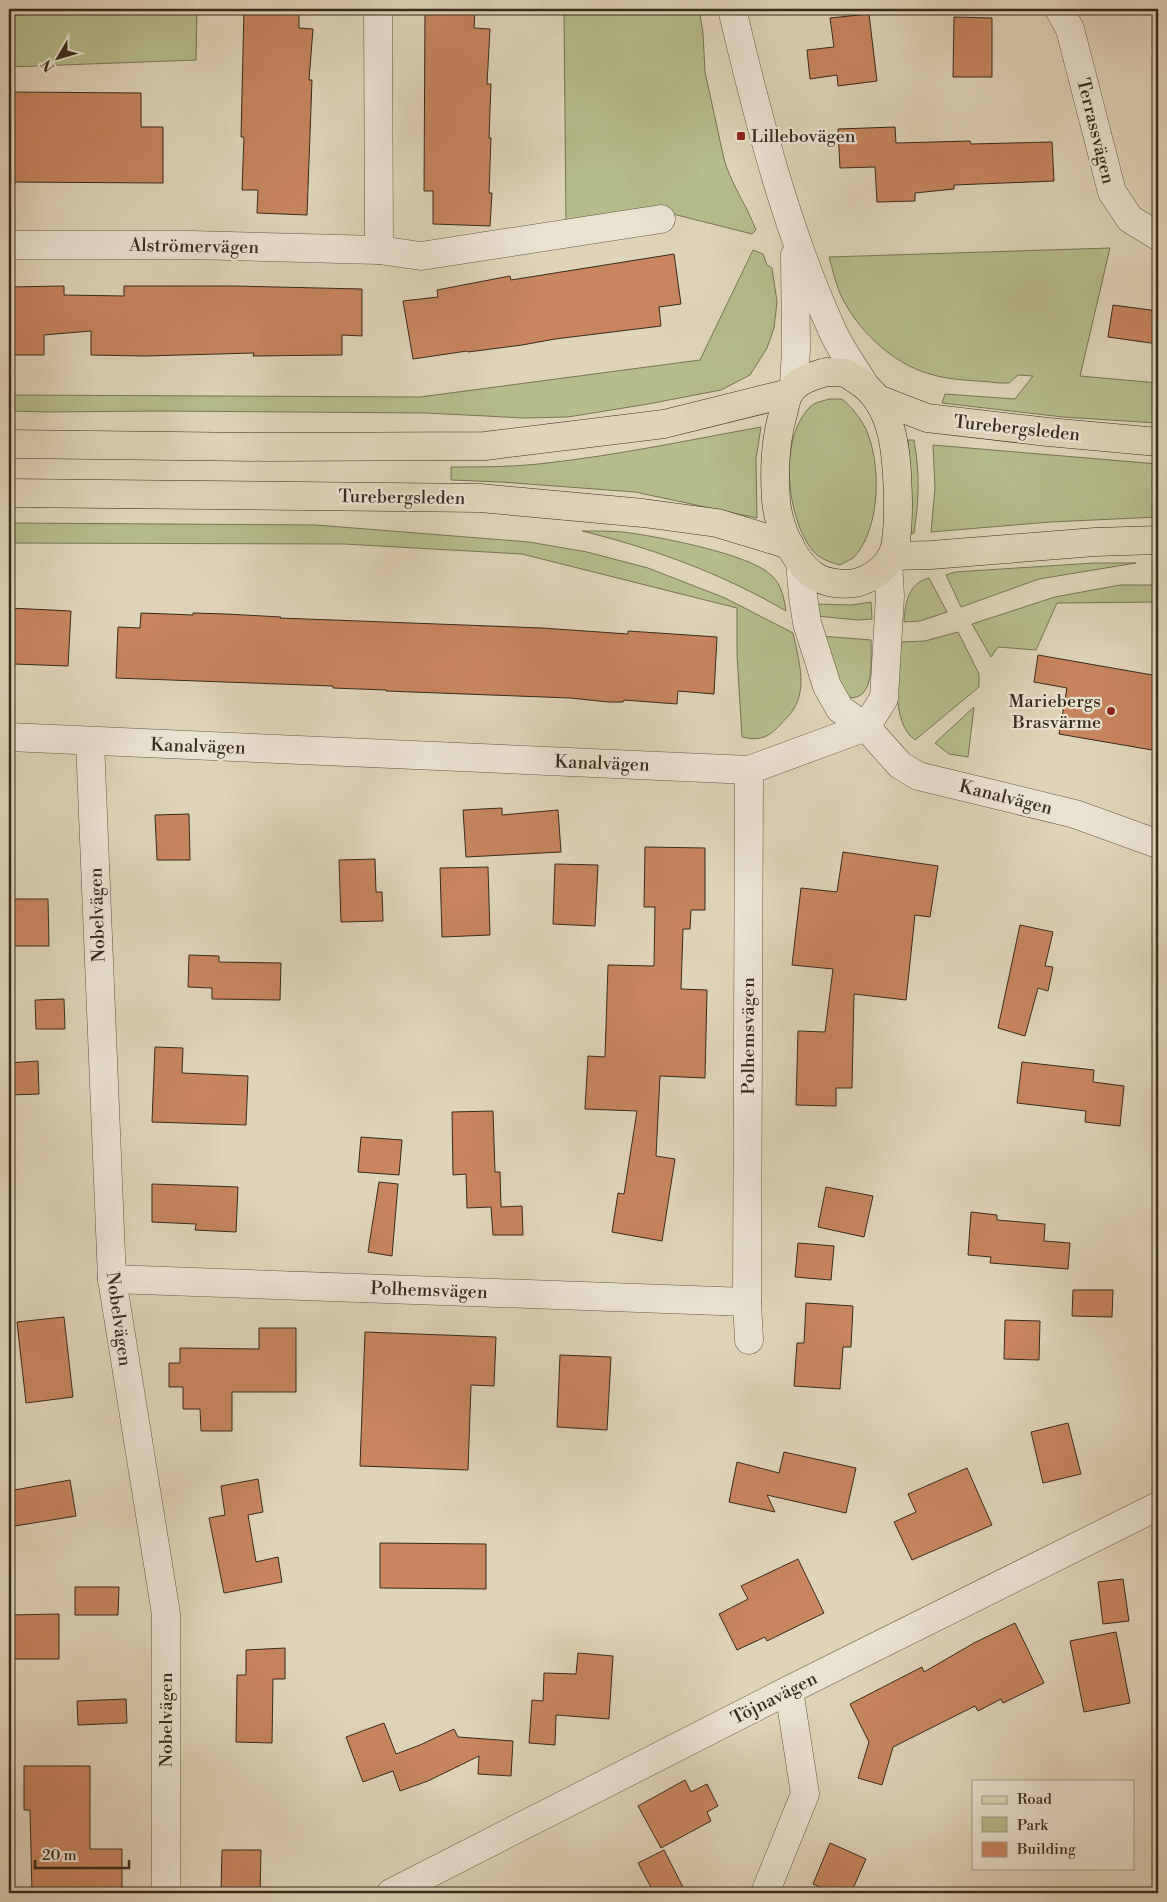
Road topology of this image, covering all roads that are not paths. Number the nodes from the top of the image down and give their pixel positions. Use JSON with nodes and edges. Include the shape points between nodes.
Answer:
{"nodes":[{"id":1,"x":378,"y":9,"type":"edge"},
{"id":2,"x":732,"y":9,"type":"edge"},
{"id":3,"x":1059,"y":9,"type":"edge"},
{"id":4,"x":661,"y":219,"type":"dead end"},
{"id":5,"x":1158,"y":236,"type":"edge"},
{"id":6,"x":794,"y":239,"type":"junction"},
{"id":7,"x":9,"y":245,"type":"edge"},
{"id":8,"x":378,"y":250,"type":"junction"},
{"id":9,"x":792,"y":390,"type":"junction"},
{"id":10,"x":871,"y":392,"type":"junction"},
{"id":11,"x":1158,"y":442,"type":"edge"},
{"id":12,"x":9,"y":444,"type":"edge"},
{"id":13,"x":9,"y":493,"type":"edge"},
{"id":14,"x":1158,"y":540,"type":"edge"},
{"id":15,"x":795,"y":554,"type":"junction"},
{"id":16,"x":890,"y":559,"type":"junction"},
{"id":17,"x":866,"y":727,"type":"junction"},
{"id":18,"x":9,"y":737,"type":"edge"},
{"id":19,"x":90,"y":741,"type":"junction"},
{"id":20,"x":749,"y":770,"type":"junction"},
{"id":21,"x":1158,"y":844,"type":"edge"},
{"id":22,"x":112,"y":1279,"type":"junction"},
{"id":23,"x":747,"y":1302,"type":"junction"},
{"id":24,"x":749,"y":1340,"type":"dead end"},
{"id":25,"x":1158,"y":1506,"type":"edge"},
{"id":26,"x":789,"y":1690,"type":"junction"},
{"id":27,"x":166,"y":1893,"type":"edge"},
{"id":28,"x":391,"y":1893,"type":"edge"},
{"id":29,"x":766,"y":1893,"type":"edge"}],
"edges":[{"from":1,"to":8,"type":"street"},
{"from":2,"to":6,"type":"street"},
{"from":3,"to":5,"type":"street","name":"Terrassvägen","via":[[1070,29],[1112,192],[1130,219]]},
{"from":4,"to":8,"type":"street","name":"Alströmervägen","via":[[421,256]]},
{"from":6,"to":9,"type":"street","via":[[796,348]]},
{"from":6,"to":10,"type":"street","via":[[833,334]]},
{"from":7,"to":8,"type":"street","name":"Alströmervägen"},
{"from":9,"to":10,"type":"main road","name":"Turebergsleden","via":[[809,377],[826,372],[845,373]]},
{"from":9,"to":12,"type":"main road","name":"Turebergsleden","via":[[664,424],[485,446]]},
{"from":9,"to":15,"type":"main road","name":"Turebergsleden","via":[[780,422],[775,475],[781,524]]},
{"from":10,"to":11,"type":"main road","name":"Turebergsleden","via":[[927,418]]},
{"from":10,"to":16,"type":"main road","via":[[892,436],[896,464],[898,523]]},
{"from":13,"to":15,"type":"main road","name":"Turebergsleden","via":[[480,498],[718,523]]},
{"from":14,"to":16,"type":"main road","via":[[1094,542]]},
{"from":15,"to":16,"type":"main road","name":"Turebergsleden","via":[[812,575],[829,583],[854,583],[871,578]]},
{"from":15,"to":17,"type":"street","via":[[807,622],[827,686],[840,709]]},
{"from":16,"to":17,"type":"street","via":[[884,698]]},
{"from":17,"to":20,"type":"street","name":"Kanalvägen"},
{"from":17,"to":21,"type":"street","name":"Kanalvägen","via":[[900,765],[918,776],[1076,814]]},
{"from":18,"to":19,"type":"street","name":"Kanalvägen"},
{"from":19,"to":20,"type":"street","name":"Kanalvägen"},
{"from":19,"to":22,"type":"street","name":"Nobelvägen"},
{"from":20,"to":23,"type":"street","name":"Polhemsvägen"},
{"from":22,"to":23,"type":"street","name":"Polhemsvägen"},
{"from":22,"to":27,"type":"street","name":"Nobelvägen","via":[[166,1614]]},
{"from":23,"to":24,"type":"street","name":"Polhemsvägen"},
{"from":25,"to":26,"type":"street","name":"Töjnavägen"},
{"from":26,"to":28,"type":"street","name":"Töjnavägen"},
{"from":26,"to":29,"type":"street","via":[[804,1794]]}]}
